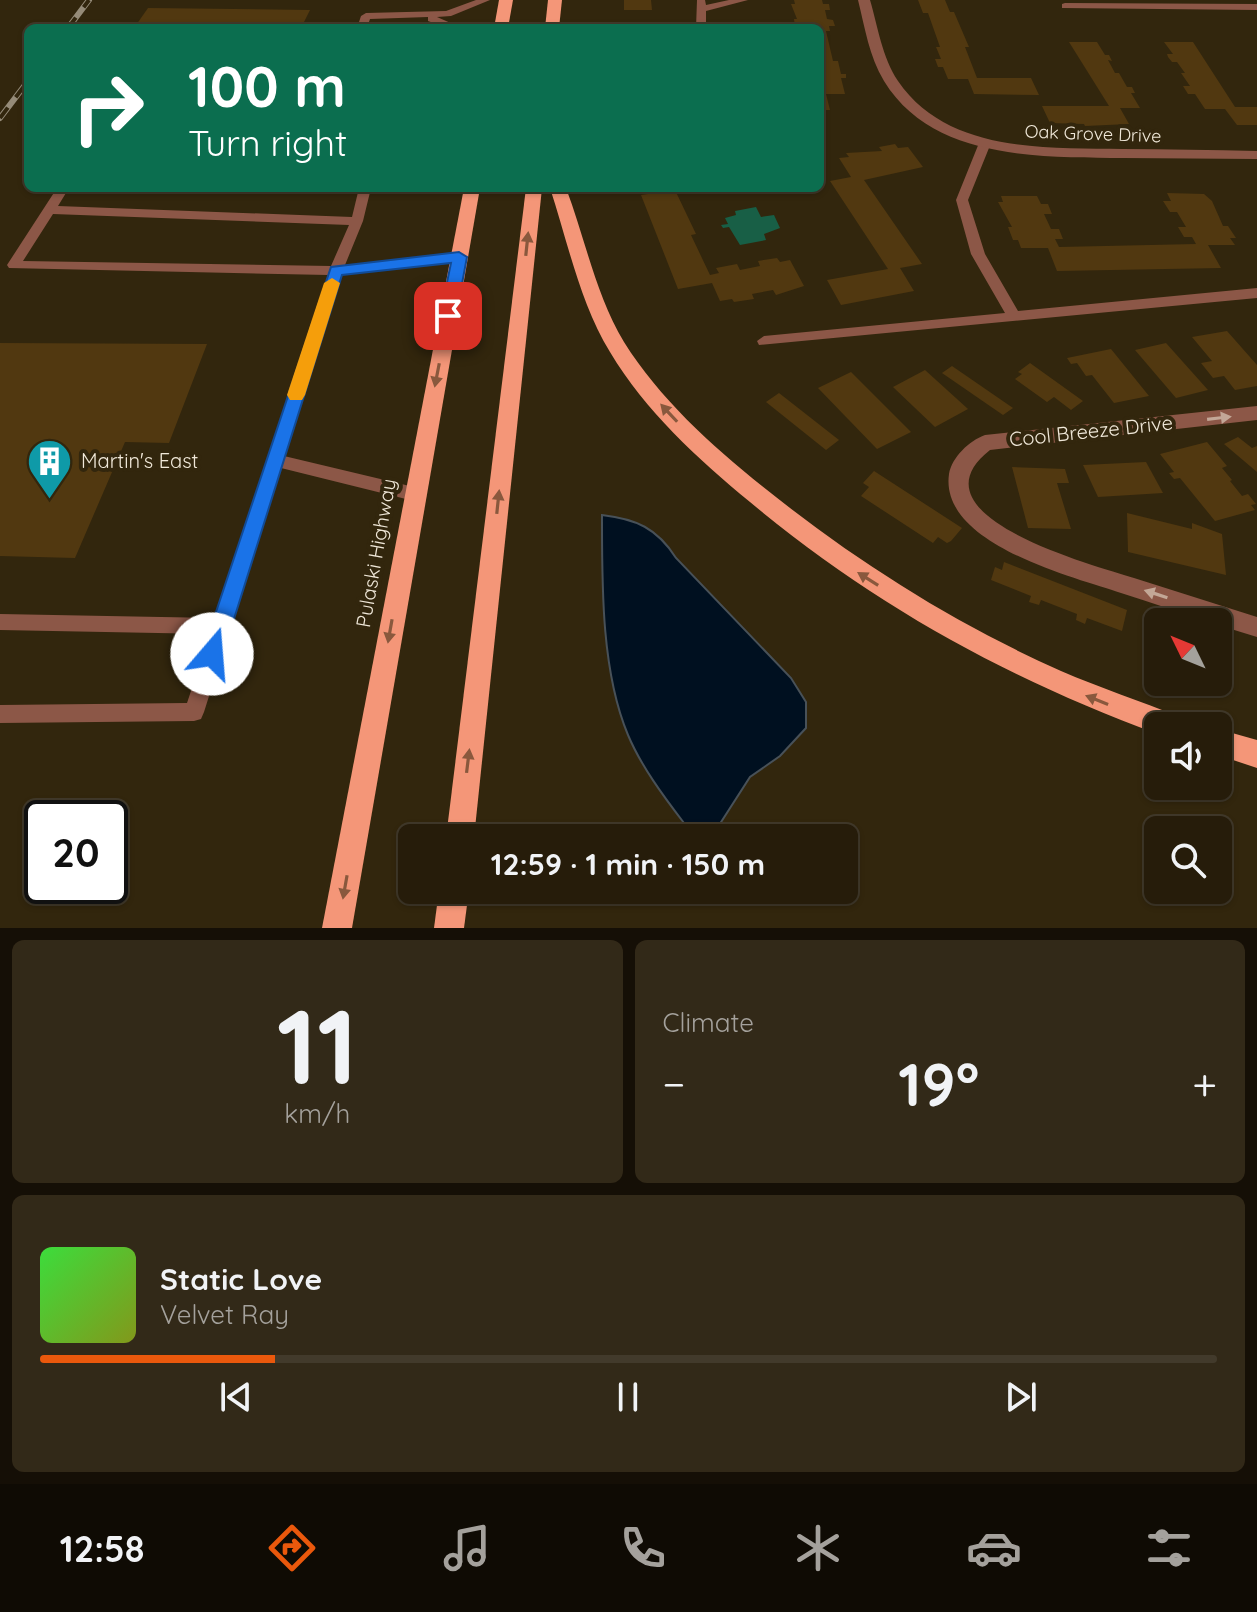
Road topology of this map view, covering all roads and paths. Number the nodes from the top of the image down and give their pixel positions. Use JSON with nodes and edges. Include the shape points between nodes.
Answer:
{"nodes":[{"id":1,"x":376,"y":0,"type":"edge"},
{"id":2,"x":421,"y":0,"type":"edge"},
{"id":3,"x":485,"y":0,"type":"edge"},
{"id":4,"x":506,"y":0,"type":"edge"},
{"id":5,"x":555,"y":0,"type":"edge"},
{"id":6,"x":743,"y":0,"type":"edge"},
{"id":7,"x":864,"y":0,"type":"edge"},
{"id":8,"x":701,"y":4,"type":"edge"},
{"id":9,"x":1065,"y":6,"type":"dead end"},
{"id":10,"x":1257,"y":7,"type":"edge"},
{"id":11,"x":415,"y":15,"type":"junction"},
{"id":12,"x":366,"y":16,"type":"junction"},
{"id":13,"x":363,"y":24,"type":"edge"},
{"id":14,"x":444,"y":24,"type":"edge"},
{"id":15,"x":502,"y":24,"type":"edge"},
{"id":16,"x":552,"y":24,"type":"edge"},
{"id":17,"x":985,"y":143,"type":"junction"},
{"id":18,"x":1257,"y":155,"type":"edge"},
{"id":19,"x":60,"y":192,"type":"edge"},
{"id":20,"x":364,"y":192,"type":"edge"},
{"id":21,"x":471,"y":192,"type":"edge"},
{"id":22,"x":534,"y":192,"type":"edge"},
{"id":23,"x":559,"y":192,"type":"edge"},
{"id":24,"x":49,"y":210,"type":"junction"},
{"id":25,"x":357,"y":221,"type":"junction"},
{"id":26,"x":459,"y":257,"type":"junction"},
{"id":27,"x":336,"y":271,"type":"junction"},
{"id":28,"x":1257,"y":293,"type":"edge"},
{"id":29,"x":1014,"y":317,"type":"junction"},
{"id":30,"x":764,"y":341,"type":"dead end"},
{"id":31,"x":1257,"y":413,"type":"edge"},
{"id":32,"x":275,"y":460,"type":"junction"},
{"id":33,"x":414,"y":494,"type":"junction"},
{"id":34,"x":0,"y":622,"type":"edge"},
{"id":35,"x":221,"y":626,"type":"junction"},
{"id":36,"x":1257,"y":627,"type":"edge"},
{"id":37,"x":0,"y":714,"type":"edge"},
{"id":38,"x":1144,"y":716,"type":"edge"},
{"id":39,"x":1232,"y":746,"type":"edge"},
{"id":40,"x":1257,"y":754,"type":"edge"},
{"id":41,"x":462,"y":824,"type":"edge"},
{"id":42,"x":452,"y":904,"type":"edge"},
{"id":43,"x":337,"y":928,"type":"edge"},
{"id":44,"x":449,"y":928,"type":"edge"}],
"edges":[{"from":1,"to":12,"type":"lane"},
{"from":2,"to":11,"type":"lane"},
{"from":3,"to":11,"type":"lane","via":[[447,14]]},
{"from":4,"to":15,"type":"highway"},
{"from":5,"to":16,"type":"highway"},
{"from":6,"to":8,"type":"lane"},
{"from":7,"to":17,"type":"street","name":"Oak Grove Drive","via":[[881,62],[895,86],[934,120]]},
{"from":9,"to":10,"type":"lane"},
{"from":11,"to":12,"type":"lane"},
{"from":11,"to":14,"type":"lane"},
{"from":12,"to":13,"type":"lane"},
{"from":17,"to":18,"type":"street","name":"Oak Grove Drive","via":[[1057,154]]},
{"from":17,"to":29,"type":"lane","via":[[962,200],[978,254]]},
{"from":19,"to":24,"type":"lane"},
{"from":20,"to":25,"type":"lane"},
{"from":21,"to":26,"type":"highway","name":"Pulaski Highway"},
{"from":41,"to":22,"type":"highway","one_way":true},
{"from":38,"to":23,"type":"highway","one_way":true,"via":[[1035,675],[976,645],[837,559],[698,445],[630,366],[604,325]]},
{"from":24,"to":25,"type":"lane"},
{"from":24,"to":27,"type":"lane","via":[[14,265]]},
{"from":25,"to":27,"type":"lane"},
{"from":26,"to":27,"type":"lane"},
{"from":26,"to":33,"type":"highway","name":"Pulaski Highway","one_way":true},
{"from":27,"to":32,"type":"lane"},
{"from":28,"to":29,"type":"lane"},
{"from":29,"to":30,"type":"lane"},
{"from":36,"to":31,"type":"street","name":"Cool Breeze Drive","one_way":true,"via":[[1013,545],[972,513],[957,480],[970,451],[985,443]]},
{"from":32,"to":33,"type":"lane"},
{"from":32,"to":35,"type":"lane"},
{"from":33,"to":43,"type":"highway","name":"Pulaski Highway","one_way":true},
{"from":34,"to":35,"type":"lane"},
{"from":35,"to":37,"type":"lane","via":[[194,712]]},
{"from":39,"to":40,"type":"highway"},
{"from":42,"to":44,"type":"highway"}]}
